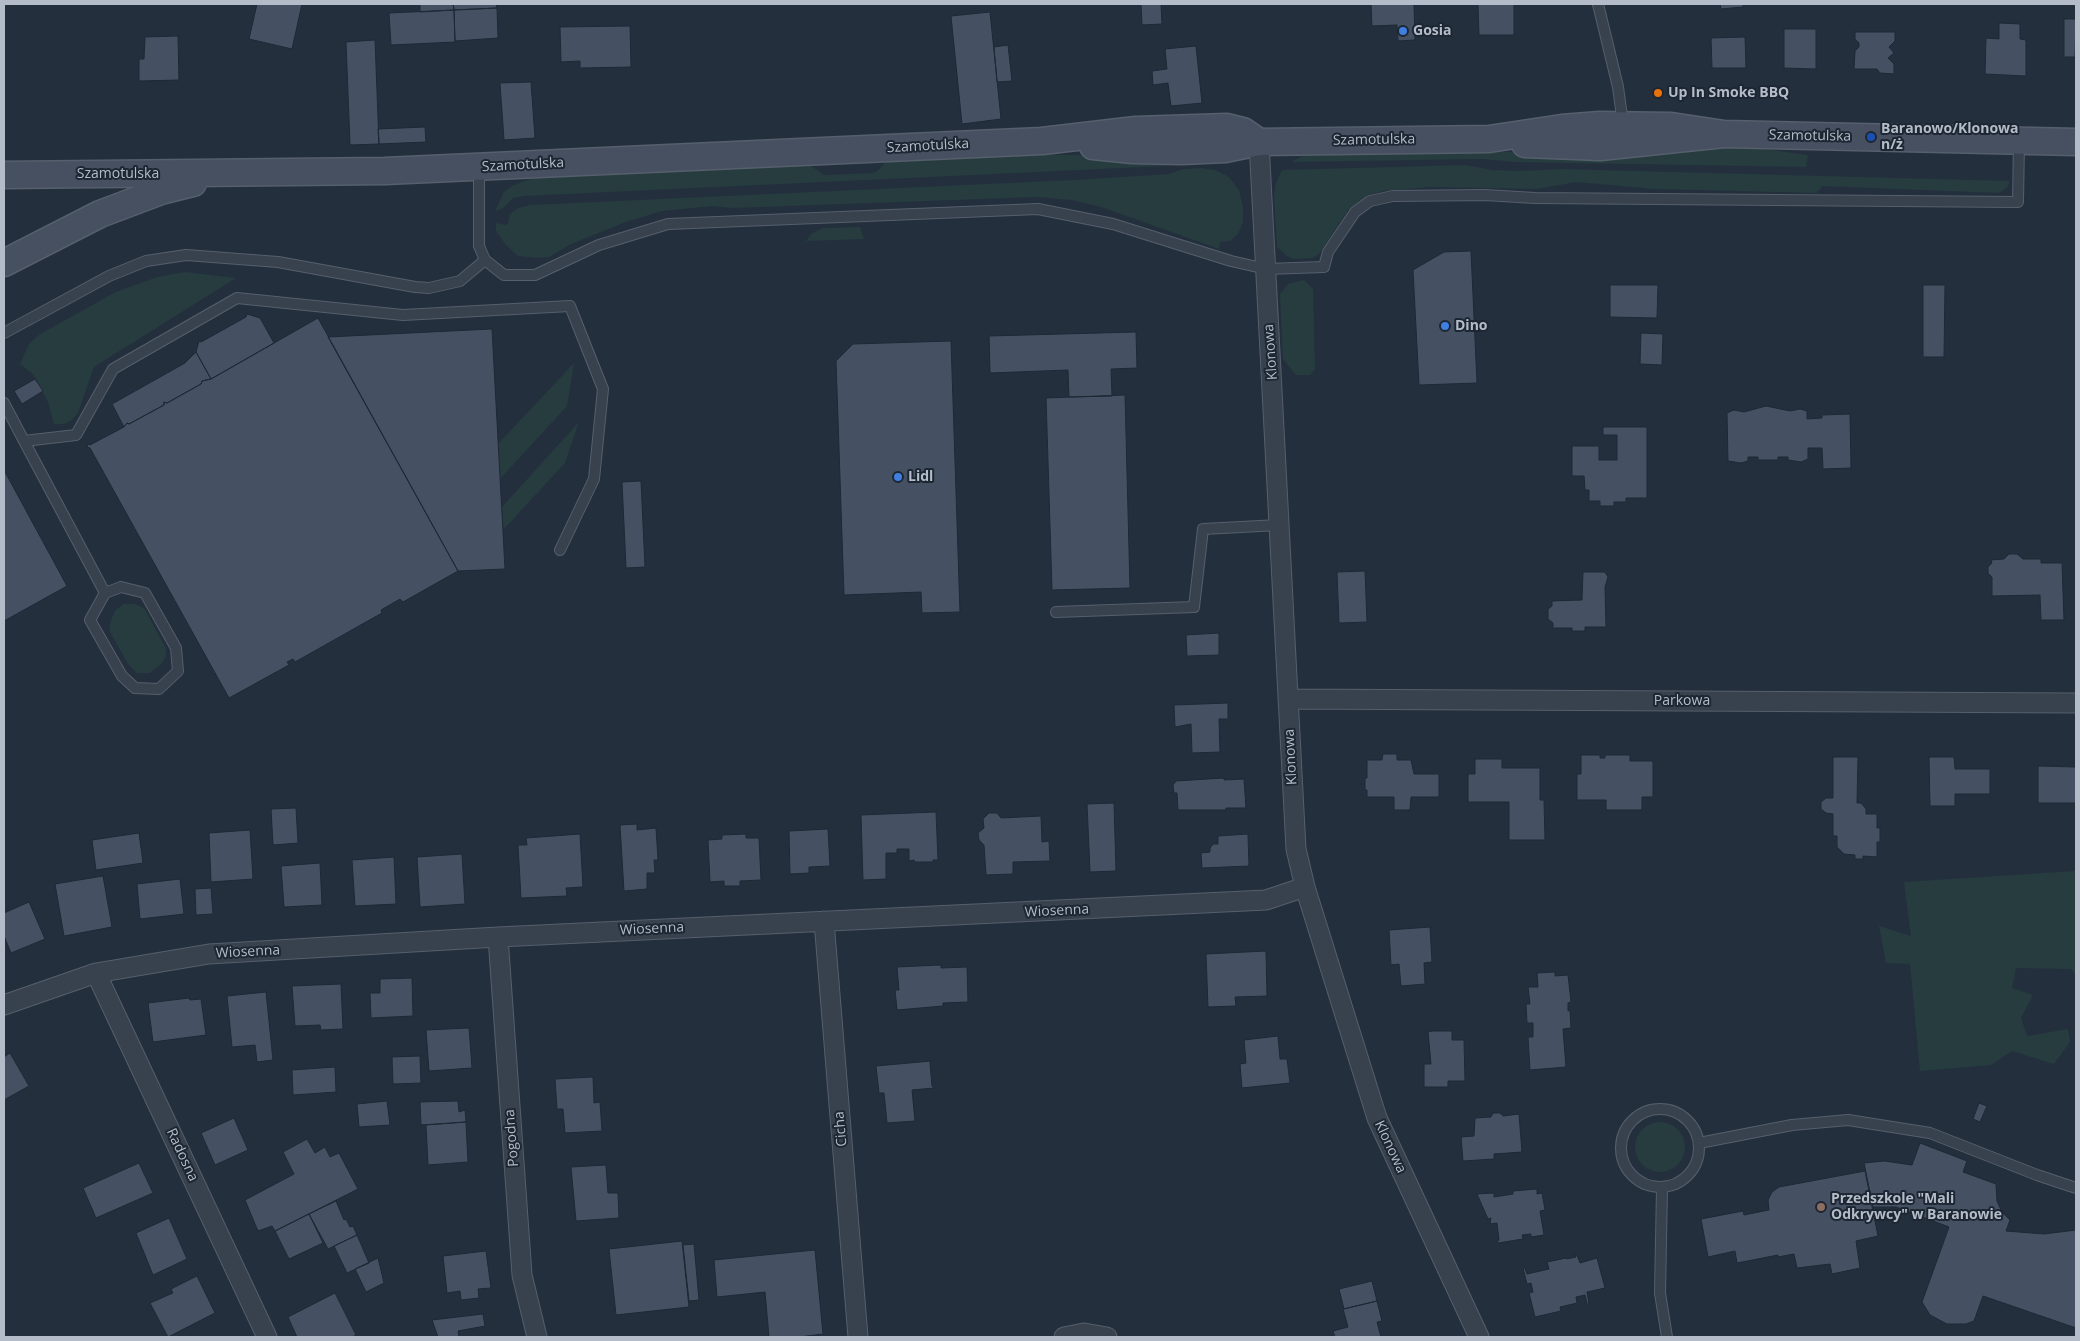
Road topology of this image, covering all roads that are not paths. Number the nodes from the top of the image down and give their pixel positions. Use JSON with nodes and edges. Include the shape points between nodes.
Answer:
{"nodes":[{"id":1,"x":1598,"y":4,"type":"edge"},
{"id":2,"x":1624,"y":135,"type":"junction"},
{"id":3,"x":2019,"y":141,"type":"junction"},
{"id":4,"x":1259,"y":142,"type":"junction"},
{"id":5,"x":2076,"y":142,"type":"edge"},
{"id":6,"x":479,"y":166,"type":"junction"},
{"id":7,"x":250,"y":173,"type":"junction"},
{"id":8,"x":4,"y":174,"type":"edge"},
{"id":9,"x":486,"y":260,"type":"junction"},
{"id":10,"x":4,"y":263,"type":"edge"},
{"id":11,"x":1266,"y":269,"type":"junction"},
{"id":12,"x":4,"y":333,"type":"edge"},
{"id":13,"x":4,"y":403,"type":"edge"},
{"id":14,"x":24,"y":441,"type":"junction"},
{"id":15,"x":1279,"y":525,"type":"junction"},
{"id":16,"x":560,"y":550,"type":"dead end"},
{"id":17,"x":105,"y":593,"type":"junction"},
{"id":18,"x":1056,"y":612,"type":"dead end"},
{"id":19,"x":1288,"y":699,"type":"junction"},
{"id":20,"x":2076,"y":703,"type":"edge"},
{"id":21,"x":1305,"y":887,"type":"junction"},
{"id":22,"x":824,"y":921,"type":"junction"},
{"id":23,"x":498,"y":937,"type":"junction"},
{"id":24,"x":96,"y":973,"type":"junction"},
{"id":25,"x":4,"y":1005,"type":"edge"},
{"id":26,"x":1699,"y":1143,"type":"junction"},
{"id":27,"x":1662,"y":1188,"type":"junction"},
{"id":28,"x":2076,"y":1188,"type":"edge"},
{"id":29,"x":267,"y":1337,"type":"edge"},
{"id":30,"x":537,"y":1337,"type":"edge"},
{"id":31,"x":858,"y":1337,"type":"edge"},
{"id":32,"x":1064,"y":1337,"type":"edge"},
{"id":33,"x":1107,"y":1337,"type":"edge"},
{"id":34,"x":1479,"y":1337,"type":"edge"},
{"id":35,"x":1667,"y":1337,"type":"edge"}],
"edges":[{"from":1,"to":2,"type":"lane","via":[[1618,87]]},
{"from":2,"to":3,"type":"street","name":"Szamotulska","via":[[1671,126],[1724,134]]},
{"from":2,"to":4,"type":"street","name":"Szamotulska","via":[[1587,125],[1489,139]]},
{"from":3,"to":5,"type":"street","name":"Szamotulska"},
{"from":3,"to":11,"type":"lane","via":[[2018,202],[1393,196],[1370,201],[1355,212],[1328,252],[1324,267]]},
{"from":4,"to":6,"type":"street","name":"Szamotulska","via":[[1243,131],[1227,127],[1136,130],[1042,141]]},
{"from":4,"to":11,"type":"street","name":"Klonowa"},
{"from":6,"to":7,"type":"street","name":"Szamotulska"},
{"from":6,"to":9,"type":"lane","via":[[479,246]]},
{"from":7,"to":8,"type":"street","name":"Szamotulska"},
{"from":7,"to":10,"type":"street","via":[[201,181],[147,196],[78,224]]},
{"from":9,"to":11,"type":"lane","via":[[504,275],[535,275],[599,245],[668,224],[1038,209],[1113,224]]},
{"from":9,"to":12,"type":"lane","via":[[460,281],[429,288],[278,262],[178,257],[146,262],[110,276]]},
{"from":11,"to":15,"type":"street","name":"Klonowa"},
{"from":13,"to":14,"type":"lane"},
{"from":14,"to":16,"type":"lane","via":[[76,435],[113,368],[236,298],[403,315],[570,306],[603,390],[594,479]]},
{"from":14,"to":17,"type":"lane"},
{"from":15,"to":18,"type":"lane","via":[[1203,530],[1194,607]]},
{"from":15,"to":19,"type":"street","name":"Klonowa"},
{"from":17,"to":17,"type":"lane","via":[[121,587],[145,593],[176,648],[178,671],[159,689],[135,688],[122,676],[90,620]]},
{"from":19,"to":20,"type":"street","name":"Parkowa"},
{"from":19,"to":21,"type":"street","name":"Klonowa","via":[[1296,849]]},
{"from":21,"to":22,"type":"street","name":"Wiosenna","via":[[1266,900]]},
{"from":21,"to":34,"type":"street","name":"Klonowa","via":[[1377,1118]]},
{"from":22,"to":23,"type":"street","name":"Wiosenna"},
{"from":22,"to":31,"type":"street","name":"Cicha"},
{"from":23,"to":24,"type":"street","name":"Wiosenna","via":[[209,954]]},
{"from":23,"to":30,"type":"street","name":"Pogodna","via":[[522,1275]]},
{"from":24,"to":25,"type":"street","name":"Wiosenna"},
{"from":24,"to":29,"type":"street","name":"Radosna"},
{"from":26,"to":27,"type":"lane","via":[[1696,1162],[1686,1179]]},
{"from":26,"to":27,"type":"lane","via":[[1687,1120],[1676,1112],[1650,1110],[1629,1124],[1622,1136],[1622,1161],[1637,1181],[1649,1187]]},
{"from":26,"to":28,"type":"lane","via":[[1792,1125],[1848,1120],[1930,1133]]},
{"from":27,"to":35,"type":"lane","via":[[1660,1292]]},
{"from":32,"to":33,"type":"street","via":[[1084,1333]]}]}
